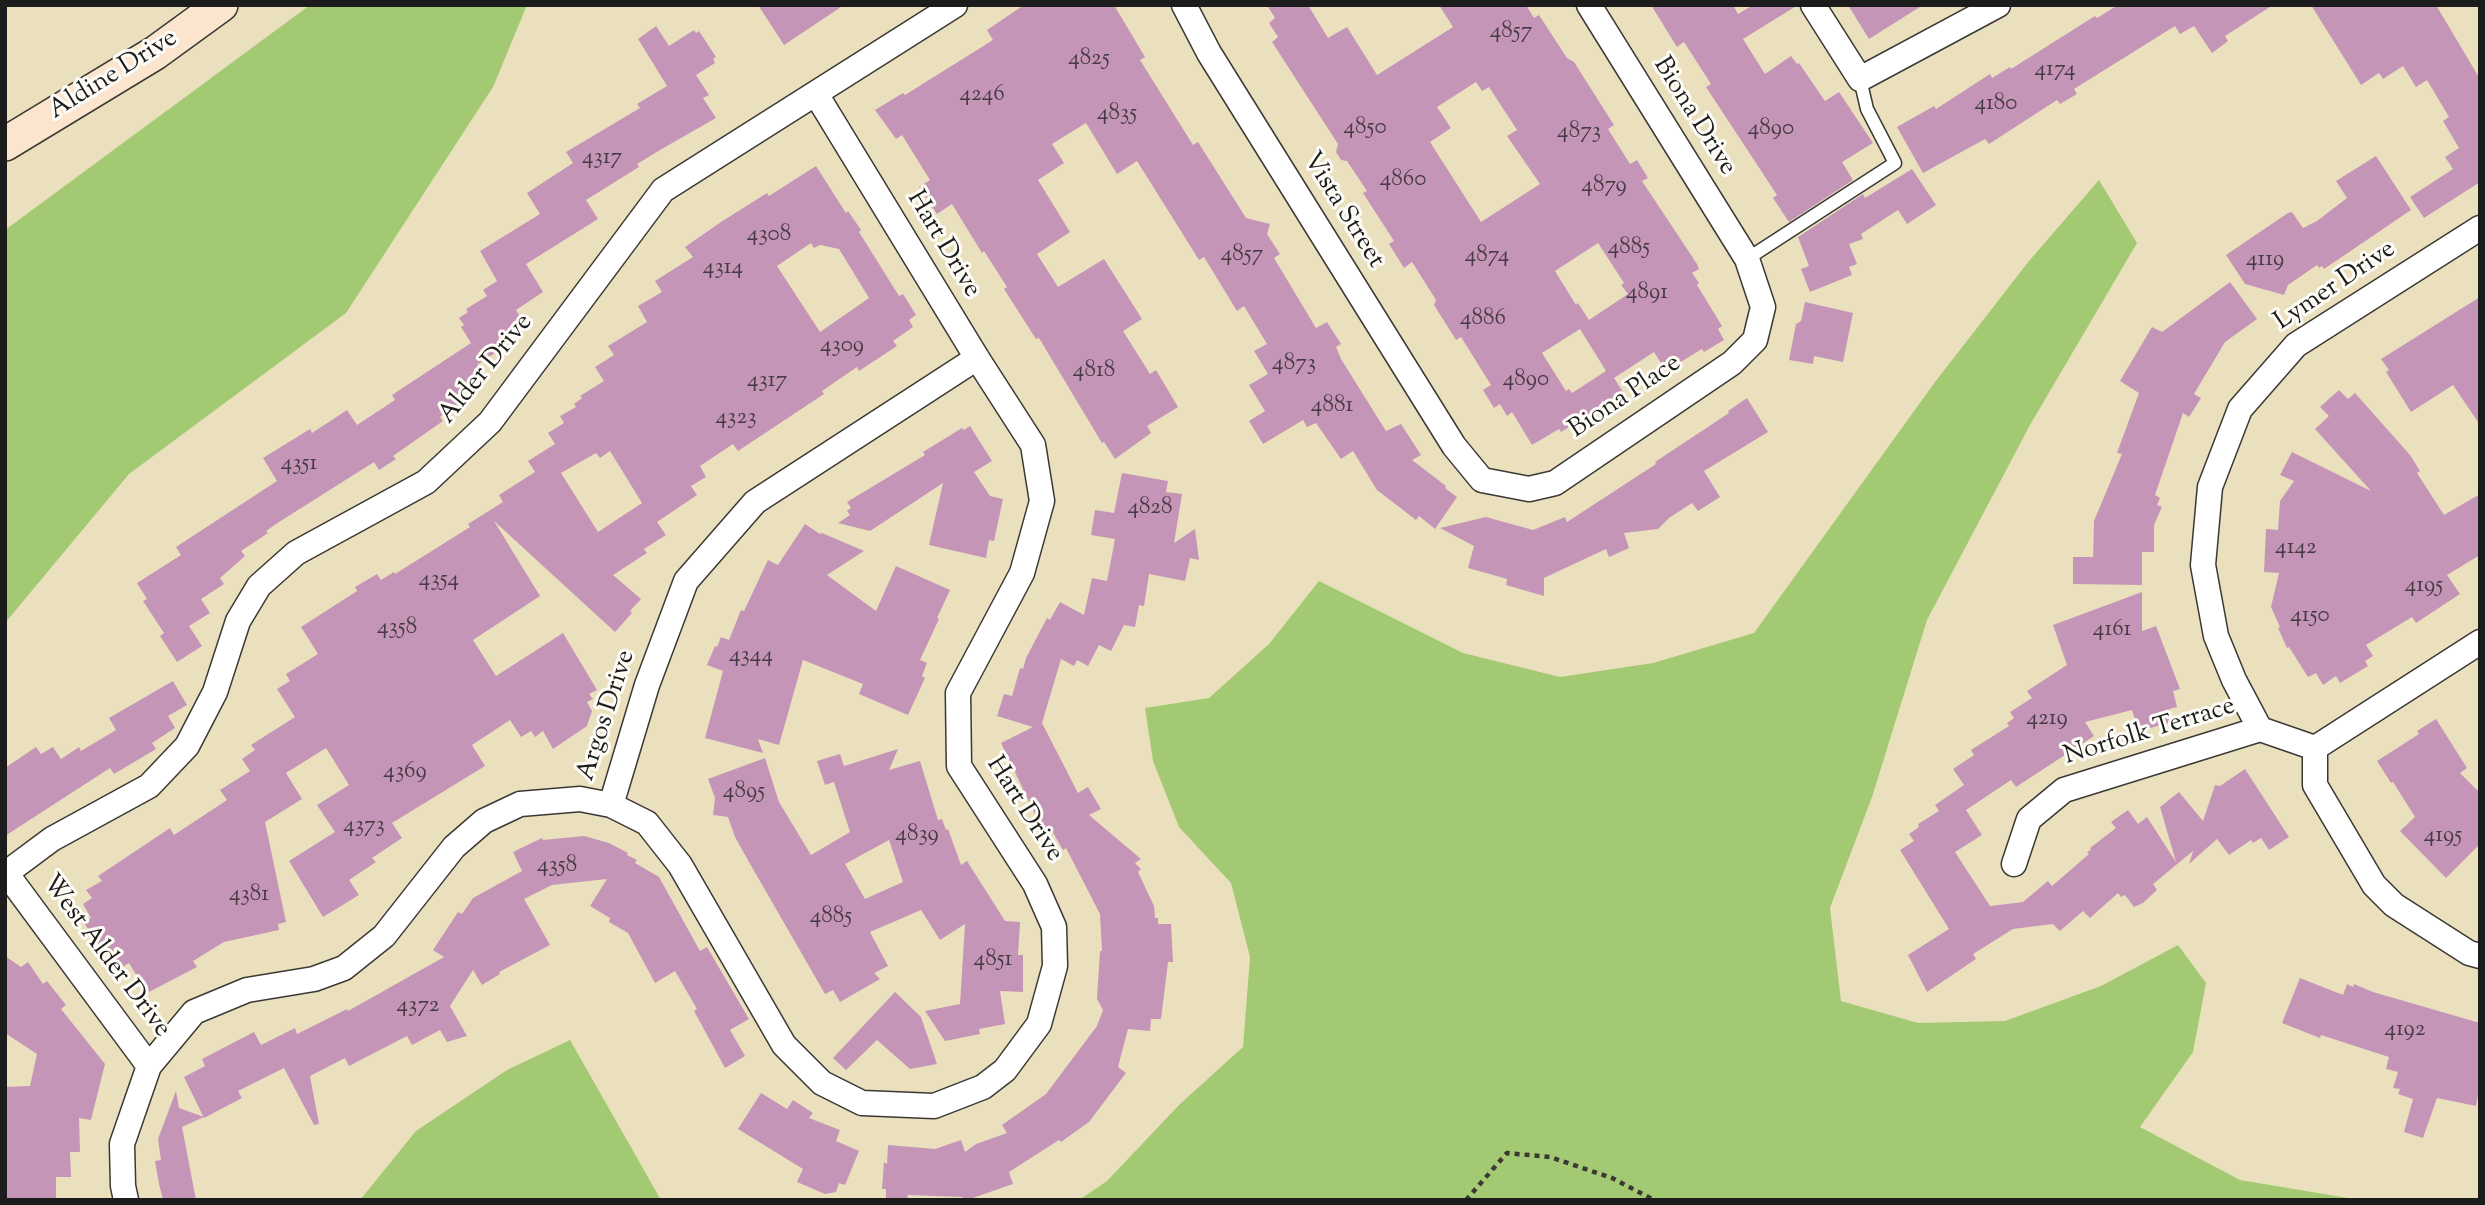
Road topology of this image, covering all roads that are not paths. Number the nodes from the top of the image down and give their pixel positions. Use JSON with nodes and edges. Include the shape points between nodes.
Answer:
{"nodes":[{"id":1,"x":221,"y":5,"type":"edge"},
{"id":2,"x":955,"y":5,"type":"edge"},
{"id":3,"x":1184,"y":5,"type":"edge"},
{"id":4,"x":1589,"y":5,"type":"edge"},
{"id":5,"x":1813,"y":5,"type":"edge"},
{"id":6,"x":1997,"y":5,"type":"edge"},
{"id":7,"x":1860,"y":79,"type":"junction"},
{"id":8,"x":816,"y":94,"type":"junction"},
{"id":9,"x":5,"y":144,"type":"edge"},
{"id":10,"x":2480,"y":228,"type":"edge"},
{"id":11,"x":1747,"y":260,"type":"junction"},
{"id":12,"x":977,"y":358,"type":"junction"},
{"id":13,"x":1454,"y":446,"type":"joint"},
{"id":14,"x":2480,"y":642,"type":"edge"},
{"id":15,"x":2260,"y":729,"type":"junction"},
{"id":16,"x":2315,"y":748,"type":"junction"},
{"id":17,"x":611,"y":805,"type":"junction"},
{"id":18,"x":2014,"y":864,"type":"dead end"},
{"id":19,"x":6,"y":874,"type":"edge"},
{"id":20,"x":2480,"y":956,"type":"edge"},
{"id":21,"x":149,"y":1066,"type":"junction"},
{"id":22,"x":126,"y":1200,"type":"edge"}],
"edges":[{"from":1,"to":9,"type":"main road","name":"Aldine Drive","via":[[155,53]]},
{"from":2,"to":8,"type":"street","name":"Alder Drive"},
{"from":3,"to":13,"type":"street","name":"Vista Street","via":[[1209,53]]},
{"from":4,"to":11,"type":"street","name":"Biona Drive"},
{"from":5,"to":7,"type":"street"},
{"from":6,"to":7,"type":"street"},
{"from":7,"to":11,"type":"lane","via":[[1867,109],[1895,163]]},
{"from":8,"to":12,"type":"street","name":"Hart Drive"},
{"from":8,"to":19,"type":"street","name":"Alder Drive","via":[[663,190],[490,422],[426,482],[296,553],[259,586],[239,621],[215,692],[187,746],[149,786],[52,839]]},
{"from":10,"to":15,"type":"street","name":"Lymer Drive","via":[[2296,345],[2240,409],[2210,487],[2203,565],[2216,636]]},
{"from":11,"to":13,"type":"street","name":"Biona Place","via":[[1763,307],[1755,341],[1732,363],[1555,482],[1529,489],[1482,480]]},
{"from":12,"to":17,"type":"street","name":"Argos Drive","via":[[755,502],[686,581],[647,685]]},
{"from":12,"to":17,"type":"street","name":"Hart Drive","via":[[1033,445],[1042,501],[1022,573],[958,692],[959,766],[1035,884],[1054,927],[1055,966],[1039,1024],[1005,1070],[983,1087],[934,1106],[862,1103],[822,1083],[784,1045],[681,865],[647,823]]},
{"from":14,"to":16,"type":"street"},
{"from":15,"to":16,"type":"street","name":"Norfolk Terrace"},
{"from":15,"to":18,"type":"street","name":"Norfolk Terrace","via":[[2064,790],[2029,819]]},
{"from":16,"to":20,"type":"street","via":[[2315,785],[2374,885],[2394,905]]},
{"from":17,"to":21,"type":"street","name":"Argos Drive","via":[[580,799],[520,804],[484,821],[454,847],[384,936],[344,968],[314,979],[247,990],[194,1012]]},
{"from":19,"to":21,"type":"street","name":"West Alder Drive"},
{"from":21,"to":22,"type":"street","name":"West Alder Drive","via":[[122,1144]]}]}
